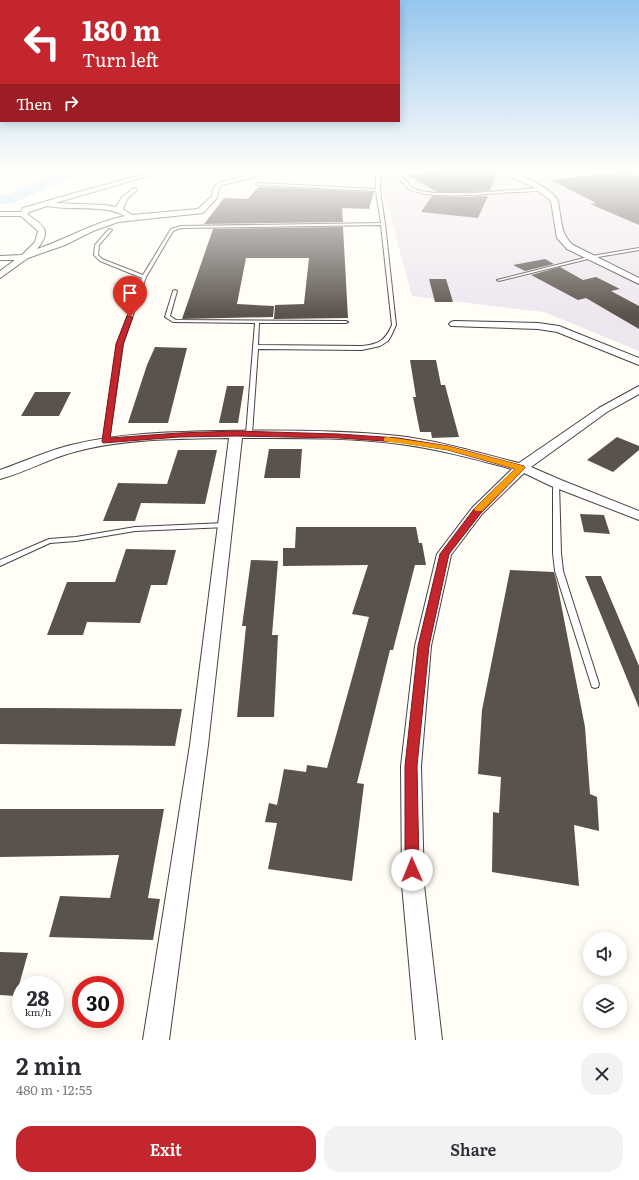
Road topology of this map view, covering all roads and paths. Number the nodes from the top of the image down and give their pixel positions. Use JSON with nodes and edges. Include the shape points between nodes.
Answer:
{"nodes":[{"id":1,"x":28,"y":219,"type":"edge"},
{"id":2,"x":124,"y":219,"type":"edge"},
{"id":3,"x":382,"y":219,"type":"edge"},
{"id":4,"x":557,"y":219,"type":"edge"},
{"id":5,"x":383,"y":224,"type":"junction"},
{"id":6,"x":110,"y":230,"type":"dead end"},
{"id":7,"x":639,"y":249,"type":"edge"},
{"id":8,"x":24,"y":257,"type":"junction"},
{"id":9,"x":0,"y":258,"type":"edge"},
{"id":10,"x":592,"y":258,"type":"junction"},
{"id":11,"x":0,"y":275,"type":"edge"},
{"id":12,"x":144,"y":277,"type":"junction"},
{"id":13,"x":499,"y":280,"type":"dead end"},
{"id":14,"x":639,"y":281,"type":"edge"},
{"id":15,"x":175,"y":291,"type":"dead end"},
{"id":16,"x":257,"y":322,"type":"junction"},
{"id":17,"x":346,"y":322,"type":"dead end"},
{"id":18,"x":454,"y":324,"type":"dead end"},
{"id":19,"x":255,"y":347,"type":"junction"},
{"id":20,"x":639,"y":362,"type":"edge"},
{"id":21,"x":639,"y":389,"type":"edge"},
{"id":22,"x":243,"y":434,"type":"junction"},
{"id":23,"x":106,"y":441,"type":"junction"},
{"id":24,"x":521,"y":468,"type":"junction"},
{"id":25,"x":0,"y":475,"type":"edge"},
{"id":26,"x":556,"y":483,"type":"junction"},
{"id":27,"x":639,"y":516,"type":"edge"},
{"id":28,"x":225,"y":525,"type":"junction"},
{"id":29,"x":0,"y":563,"type":"edge"},
{"id":30,"x":595,"y":684,"type":"dead end"},
{"id":31,"x":156,"y":1040,"type":"edge"},
{"id":32,"x":429,"y":1040,"type":"edge"}],
"edges":[{"from":1,"to":8,"type":"street","via":[[42,231],[41,240]]},
{"from":2,"to":8,"type":"street","via":[[108,222]]},
{"from":3,"to":5,"type":"lane"},
{"from":4,"to":10,"type":"street","via":[[561,238],[570,247]]},
{"from":5,"to":12,"type":"lane","via":[[175,228]]},
{"from":5,"to":19,"type":"lane","via":[[394,325],[385,343],[362,348]]},
{"from":6,"to":12,"type":"lane","via":[[97,245],[96,255],[101,260]]},
{"from":7,"to":10,"type":"lane"},
{"from":8,"to":9,"type":"street"},
{"from":8,"to":11,"type":"street"},
{"from":10,"to":13,"type":"lane"},
{"from":10,"to":14,"type":"street"},
{"from":12,"to":23,"type":"lane","via":[[120,344]]},
{"from":15,"to":16,"type":"lane","via":[[167,317],[170,319]]},
{"from":16,"to":17,"type":"lane"},
{"from":16,"to":19,"type":"lane"},
{"from":18,"to":20,"type":"street","via":[[559,329]]},
{"from":19,"to":22,"type":"lane"},
{"from":21,"to":24,"type":"street","via":[[603,410]]},
{"from":22,"to":23,"type":"street","via":[[179,435]]},
{"from":22,"to":24,"type":"street","via":[[324,435],[398,440],[448,448]]},
{"from":22,"to":28,"type":"street"},
{"from":23,"to":25,"type":"street","via":[[47,456]]},
{"from":24,"to":26,"type":"street"},
{"from":24,"to":32,"type":"street","via":[[477,511],[444,554],[423,646],[411,766],[413,885]]},
{"from":26,"to":27,"type":"street"},
{"from":26,"to":30,"type":"lane","via":[[559,571]]},
{"from":28,"to":29,"type":"lane","via":[[135,529],[49,541]]},
{"from":28,"to":31,"type":"street","via":[[199,745]]}]}
